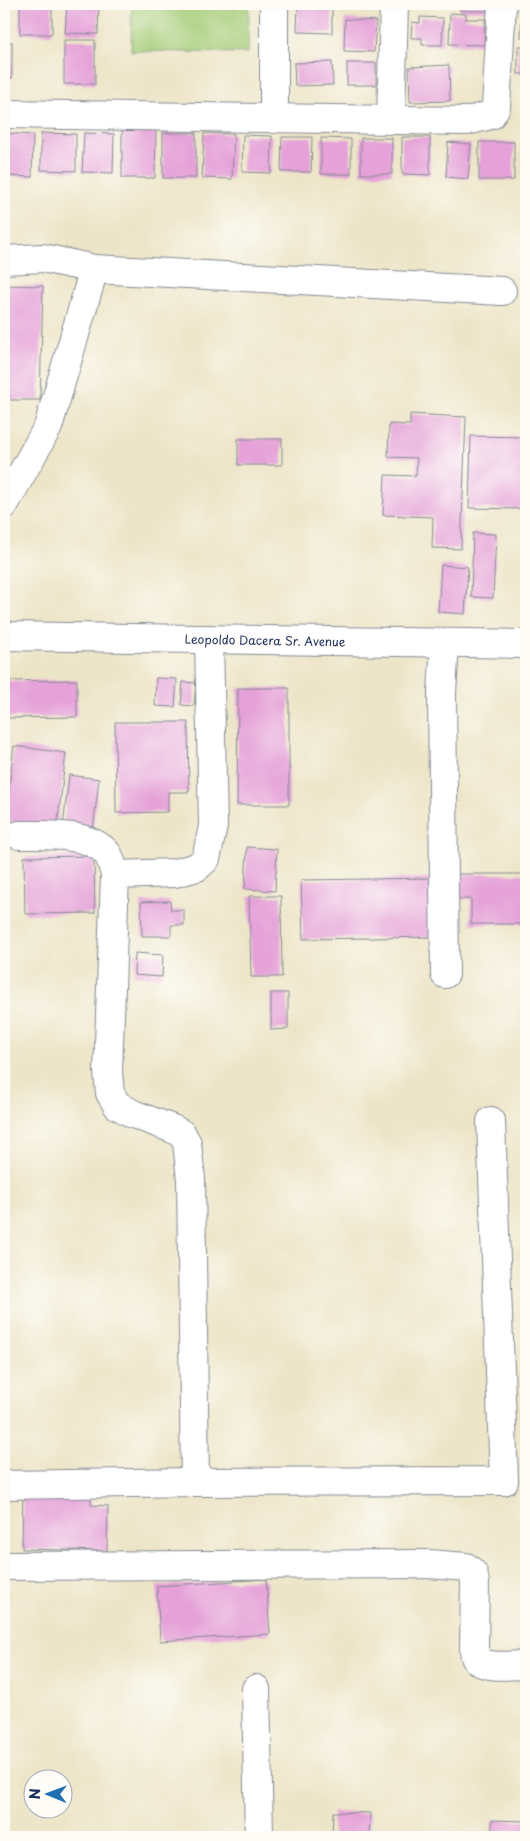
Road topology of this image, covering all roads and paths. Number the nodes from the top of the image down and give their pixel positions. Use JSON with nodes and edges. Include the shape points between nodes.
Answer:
{"nodes":[{"id":1,"x":274,"y":4,"type":"edge"},
{"id":2,"x":394,"y":4,"type":"edge"},
{"id":3,"x":502,"y":4,"type":"edge"},
{"id":4,"x":4,"y":114,"type":"edge"},
{"id":5,"x":274,"y":119,"type":"junction"},
{"id":6,"x":391,"y":120,"type":"junction"},
{"id":7,"x":4,"y":260,"type":"edge"},
{"id":8,"x":94,"y":269,"type":"junction"},
{"id":9,"x":502,"y":291,"type":"dead end"},
{"id":10,"x":4,"y":506,"type":"edge"},
{"id":11,"x":4,"y":636,"type":"edge"},
{"id":12,"x":209,"y":639,"type":"junction"},
{"id":13,"x":445,"y":643,"type":"junction"},
{"id":14,"x":526,"y":644,"type":"edge"},
{"id":15,"x":19,"y":834,"type":"dead end"},
{"id":16,"x":115,"y":875,"type":"junction"},
{"id":17,"x":445,"y":974,"type":"dead end"},
{"id":18,"x":491,"y":1121,"type":"dead end"},
{"id":19,"x":195,"y":1482,"type":"junction"},
{"id":20,"x":4,"y":1485,"type":"edge"},
{"id":21,"x":4,"y":1566,"type":"edge"},
{"id":22,"x":526,"y":1665,"type":"edge"},
{"id":23,"x":256,"y":1689,"type":"dead end"},
{"id":24,"x":259,"y":1837,"type":"edge"}],
"edges":[{"from":1,"to":5,"type":"street"},
{"from":2,"to":6,"type":"street"},
{"from":3,"to":6,"type":"street","via":[[496,107],[491,115],[467,121]]},
{"from":4,"to":5,"type":"street"},
{"from":5,"to":6,"type":"street"},
{"from":7,"to":8,"type":"street","via":[[43,258]]},
{"from":8,"to":9,"type":"street"},
{"from":8,"to":10,"type":"street","via":[[48,427]]},
{"from":11,"to":12,"type":"street","name":"Leopoldo Dacera Sr. Avenue"},
{"from":12,"to":13,"type":"street","name":"Leopoldo Dacera Sr. Avenue"},
{"from":12,"to":16,"type":"street","via":[[213,826],[206,859],[198,867],[175,873]]},
{"from":13,"to":14,"type":"street","name":"Leopoldo Dacera Sr. Avenue"},
{"from":13,"to":17,"type":"street","via":[[442,693]]},
{"from":15,"to":16,"type":"street","via":[[63,835],[97,844],[108,854]]},
{"from":16,"to":19,"type":"street","via":[[110,1093],[116,1105],[173,1129],[182,1134],[187,1143],[191,1179]]},
{"from":18,"to":19,"type":"street","via":[[504,1481]]},
{"from":19,"to":20,"type":"street"},
{"from":21,"to":22,"type":"street","via":[[429,1564],[466,1567],[475,1582],[475,1658],[480,1664],[489,1666]]},
{"from":23,"to":24,"type":"street"}]}
